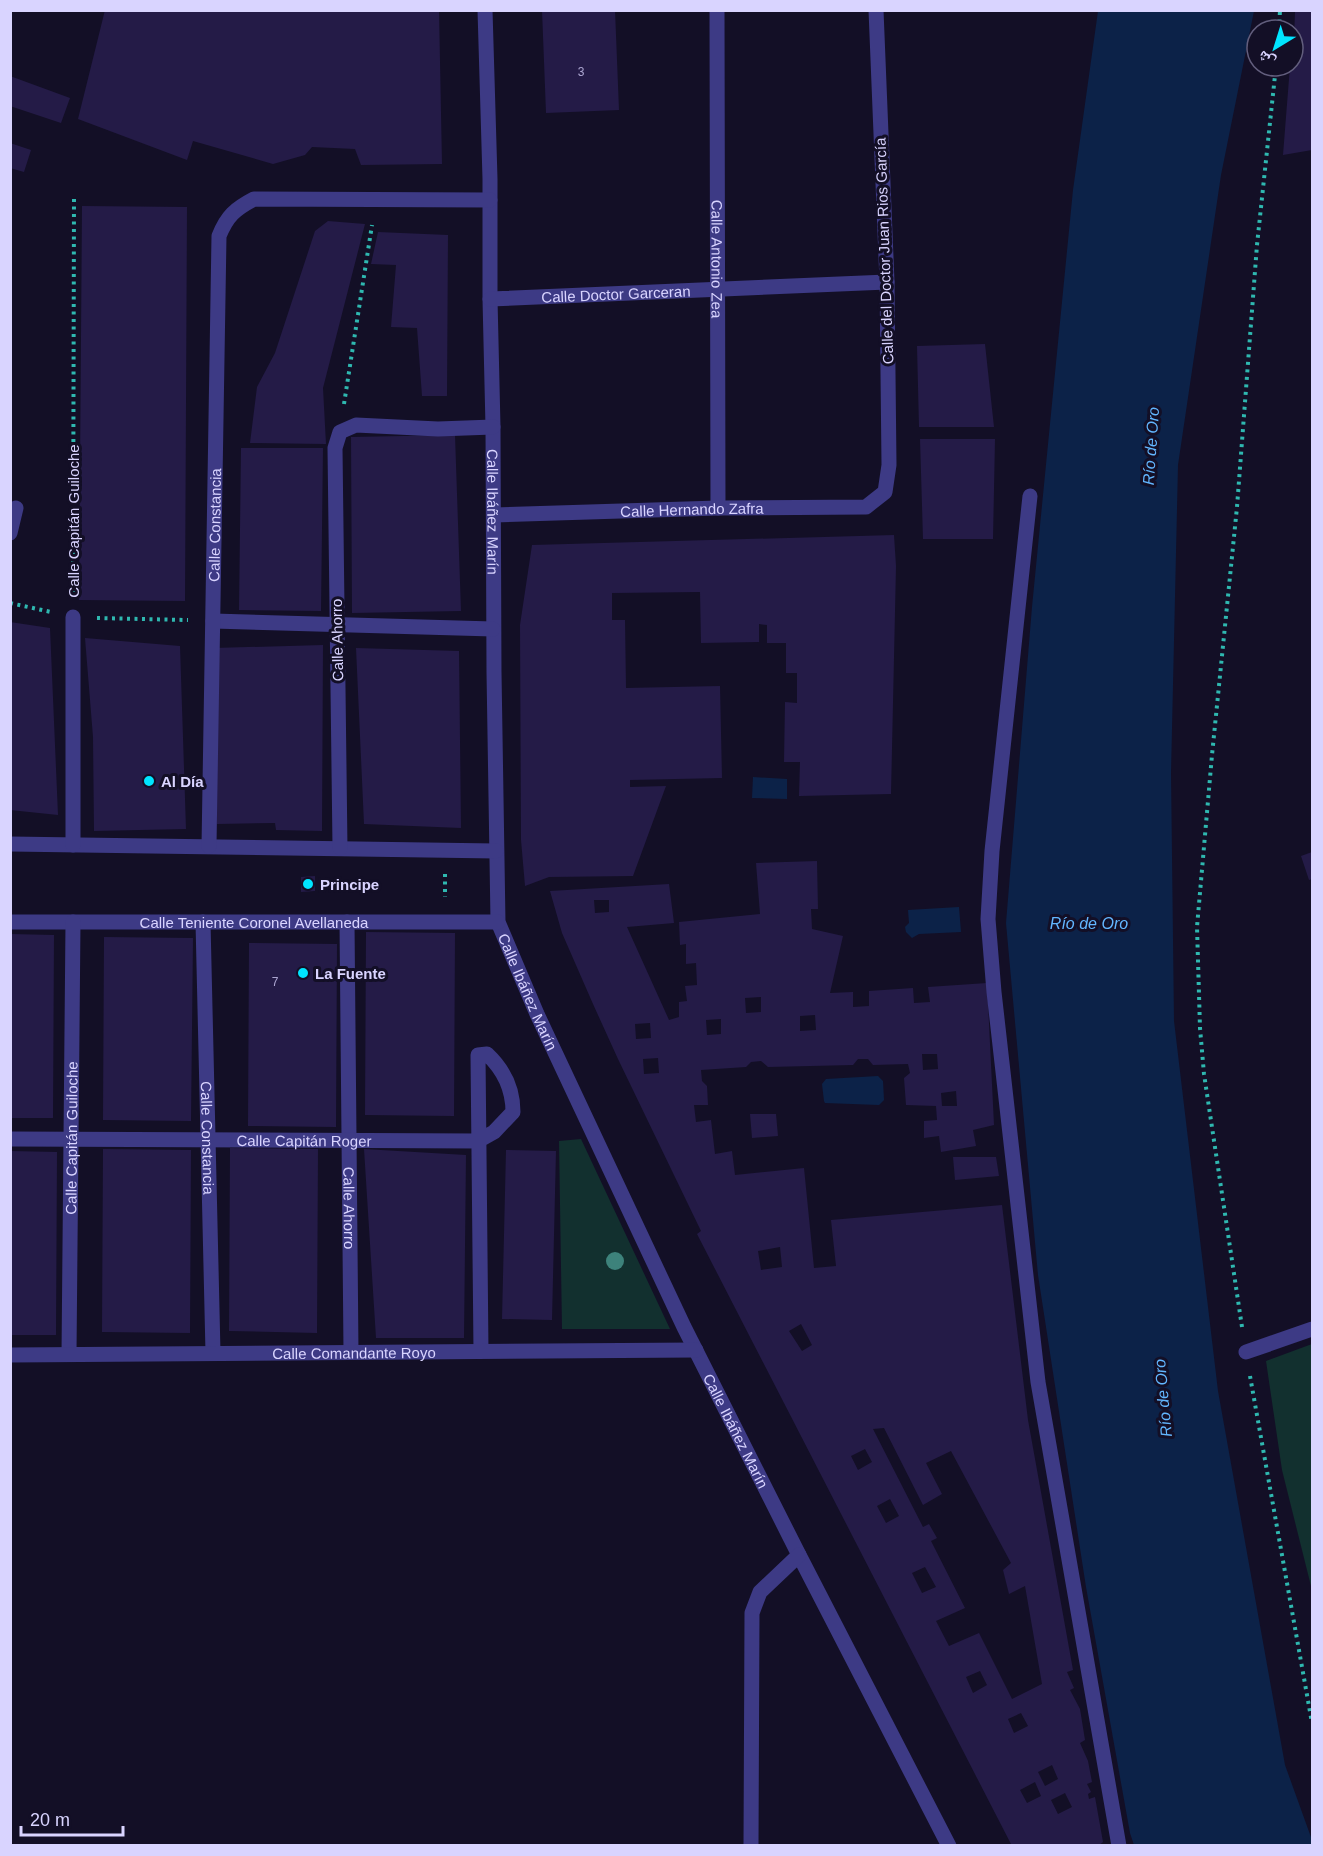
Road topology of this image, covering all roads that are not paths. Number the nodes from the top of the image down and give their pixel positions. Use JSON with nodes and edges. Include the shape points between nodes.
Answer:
{"nodes":[{"id":1,"x":485,"y":10,"type":"edge"},
{"id":2,"x":717,"y":10,"type":"edge"},
{"id":3,"x":876,"y":10,"type":"edge"},
{"id":4,"x":490,"y":200,"type":"junction"},
{"id":5,"x":887,"y":282,"type":"junction"},
{"id":6,"x":717,"y":290,"type":"junction"},
{"id":7,"x":490,"y":299,"type":"junction"},
{"id":8,"x":493,"y":427,"type":"junction"},
{"id":9,"x":885,"y":492,"type":"joint"},
{"id":10,"x":1030,"y":496,"type":"dead end"},
{"id":11,"x":16,"y":508,"type":"dead end"},
{"id":12,"x":718,"y":508,"type":"junction"},
{"id":13,"x":494,"y":515,"type":"junction"},
{"id":14,"x":10,"y":534,"type":"edge"},
{"id":15,"x":73,"y":617,"type":"road end"},
{"id":16,"x":213,"y":621,"type":"junction"},
{"id":17,"x":337,"y":625,"type":"junction"},
{"id":18,"x":493,"y":629,"type":"junction"},
{"id":19,"x":10,"y":844,"type":"edge"},
{"id":20,"x":73,"y":845,"type":"junction"},
{"id":21,"x":209,"y":846,"type":"junction"},
{"id":22,"x":340,"y":848,"type":"junction"},
{"id":23,"x":496,"y":850,"type":"junction"},
{"id":24,"x":10,"y":922,"type":"edge"},
{"id":25,"x":73,"y":922,"type":"junction"},
{"id":26,"x":203,"y":922,"type":"junction"},
{"id":27,"x":346,"y":922,"type":"junction"},
{"id":28,"x":498,"y":922,"type":"junction"},
{"id":29,"x":10,"y":1139,"type":"edge"},
{"id":30,"x":70,"y":1140,"type":"junction"},
{"id":31,"x":208,"y":1140,"type":"junction"},
{"id":32,"x":349,"y":1140,"type":"junction"},
{"id":33,"x":478,"y":1141,"type":"junction"},
{"id":34,"x":1312,"y":1329,"type":"edge"},
{"id":35,"x":696,"y":1350,"type":"junction"},
{"id":36,"x":482,"y":1351,"type":"junction"},
{"id":37,"x":351,"y":1352,"type":"junction"},
{"id":38,"x":1246,"y":1352,"type":"road end"},
{"id":39,"x":213,"y":1353,"type":"junction"},
{"id":40,"x":10,"y":1354,"type":"edge"},
{"id":41,"x":69,"y":1354,"type":"junction"},
{"id":42,"x":799,"y":1555,"type":"junction"},
{"id":43,"x":751,"y":1845,"type":"edge"},
{"id":44,"x":949,"y":1845,"type":"edge"},
{"id":45,"x":1119,"y":1845,"type":"edge"}],
"edges":[{"from":1,"to":4,"type":"street","name":"Calle Ibáñez Marín"},
{"from":2,"to":6,"type":"street","name":"Calle Antonio Zea"},
{"from":3,"to":5,"type":"street","name":"Calle del Doctor Juan Rios García"},
{"from":4,"to":7,"type":"street","name":"Calle Ibáñez Marín"},
{"from":4,"to":16,"type":"street","name":"Calle Constancia","via":[[254,199],[236,209],[224,223],[219,236]]},
{"from":5,"to":6,"type":"street","name":"Calle Doctor Garceran"},
{"from":5,"to":9,"type":"street","name":"Calle del Doctor Juan Rios García","via":[[889,465]]},
{"from":6,"to":7,"type":"street","name":"Calle Doctor Garceran"},
{"from":6,"to":12,"type":"street","name":"Calle Antonio Zea"},
{"from":7,"to":8,"type":"street","name":"Calle Ibáñez Marín"},
{"from":8,"to":13,"type":"street","name":"Calle Ibáñez Marín"},
{"from":8,"to":17,"type":"street","name":"Calle Ahorro","via":[[356,426],[340,432],[335,448]]},
{"from":9,"to":12,"type":"street","name":"Calle Hernando Zafra","via":[[866,507]]},
{"from":10,"to":45,"type":"street","via":[[988,919],[1038,1382]]},
{"from":11,"to":14,"type":"street"},
{"from":12,"to":13,"type":"street","name":"Calle Hernando Zafra"},
{"from":13,"to":18,"type":"street","name":"Calle Ibáñez Marín"},
{"from":15,"to":20,"type":"street","name":"Calle Capitán Guiloche"},
{"from":16,"to":17,"type":"street"},
{"from":16,"to":21,"type":"street","name":"Calle Constancia"},
{"from":17,"to":18,"type":"street"},
{"from":17,"to":22,"type":"street","name":"Calle Ahorro"},
{"from":18,"to":23,"type":"street","name":"Calle Ibáñez Marín"},
{"from":19,"to":20,"type":"street"},
{"from":20,"to":21,"type":"street"},
{"from":21,"to":22,"type":"street"},
{"from":22,"to":23,"type":"street"},
{"from":23,"to":28,"type":"street","name":"Calle Ibáñez Marín"},
{"from":24,"to":25,"type":"street","name":"Calle Teniente Coronel Avellaneda"},
{"from":25,"to":26,"type":"street","name":"Calle Teniente Coronel Avellaneda"},
{"from":25,"to":30,"type":"street","name":"Calle Capitán Guiloche"},
{"from":26,"to":27,"type":"street","name":"Calle Teniente Coronel Avellaneda"},
{"from":26,"to":31,"type":"street","name":"Calle Constancia"},
{"from":27,"to":28,"type":"street","name":"Calle Teniente Coronel Avellaneda"},
{"from":27,"to":32,"type":"street","name":"Calle Ahorro"},
{"from":28,"to":35,"type":"street","name":"Calle Ibáñez Marín","via":[[533,1006]]},
{"from":29,"to":30,"type":"street","name":"Calle Capitán Roger"},
{"from":30,"to":31,"type":"street","name":"Calle Capitán Roger"},
{"from":30,"to":41,"type":"street","name":"Calle Capitán Guiloche"},
{"from":31,"to":32,"type":"street","name":"Calle Capitán Roger"},
{"from":31,"to":39,"type":"street","name":"Calle Constancia"},
{"from":32,"to":33,"type":"street","name":"Calle Capitán Roger"},
{"from":32,"to":37,"type":"street","name":"Calle Ahorro"},
{"from":33,"to":33,"type":"street","via":[[478,1055],[487,1054],[498,1064],[513,1094],[513,1112],[494,1132]]},
{"from":33,"to":36,"type":"street"},
{"from":34,"to":38,"type":"street"},
{"from":35,"to":36,"type":"street","name":"Calle Comandante Royo"},
{"from":35,"to":42,"type":"street","name":"Calle Ibáñez Marín"},
{"from":36,"to":37,"type":"street","name":"Calle Comandante Royo"},
{"from":37,"to":39,"type":"street","name":"Calle Comandante Royo"},
{"from":39,"to":41,"type":"street","name":"Calle Comandante Royo"},
{"from":40,"to":41,"type":"street","name":"Calle Comandante Royo"},
{"from":42,"to":43,"type":"street","via":[[760,1592],[752,1613]]},
{"from":42,"to":44,"type":"street","name":"Calle Ibáñez Marín"}]}
